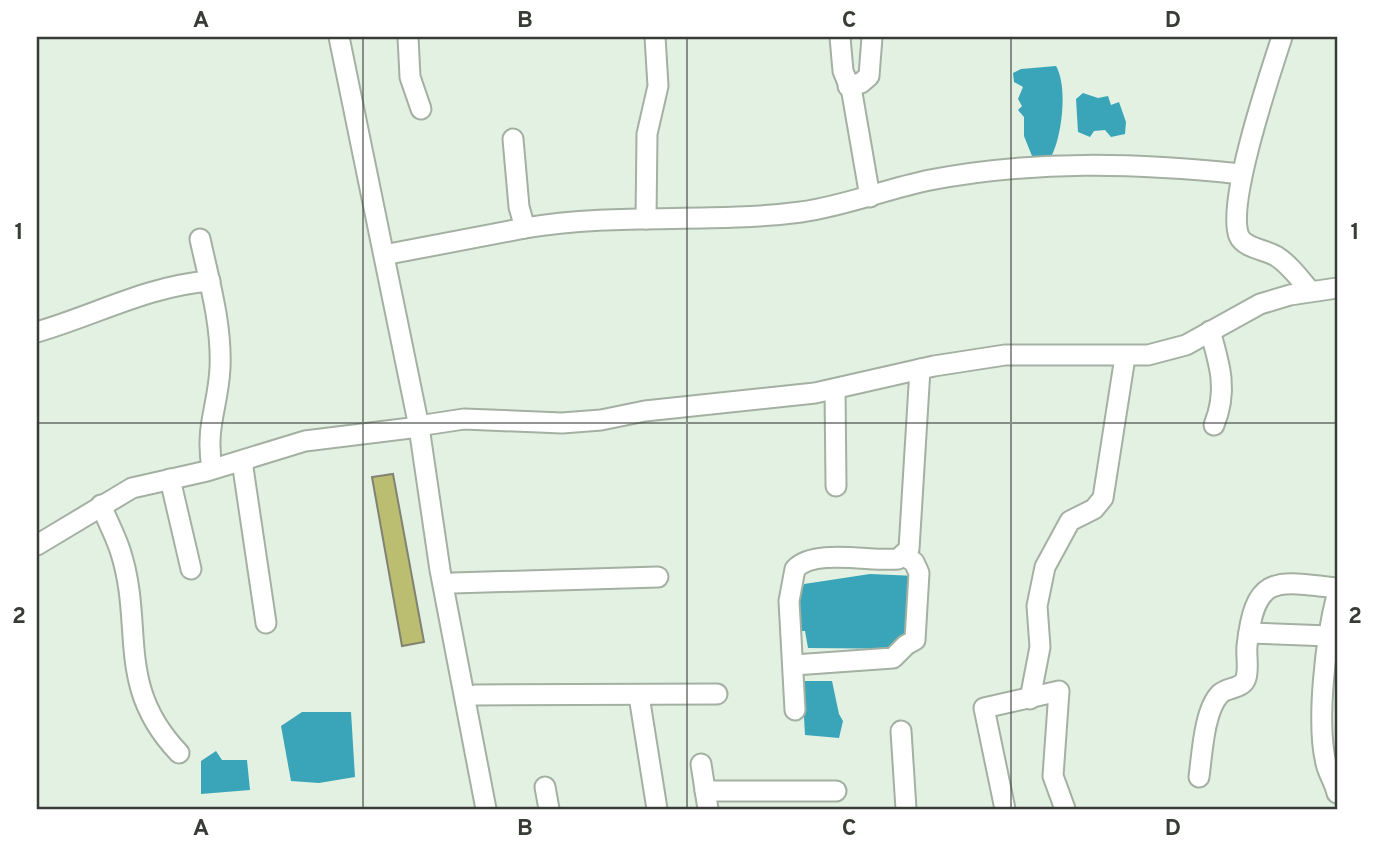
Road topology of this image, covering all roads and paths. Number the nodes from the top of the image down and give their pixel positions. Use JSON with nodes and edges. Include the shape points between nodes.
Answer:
{"nodes":[{"id":1,"x":339,"y":37,"type":"edge"},
{"id":2,"x":352,"y":37,"type":"edge"},
{"id":3,"x":408,"y":37,"type":"edge"},
{"id":4,"x":654,"y":37,"type":"edge"},
{"id":5,"x":840,"y":37,"type":"edge"},
{"id":6,"x":872,"y":37,"type":"edge"},
{"id":7,"x":1282,"y":37,"type":"edge"},
{"id":8,"x":848,"y":86,"type":"junction"},
{"id":9,"x":421,"y":109,"type":"dead end"},
{"id":10,"x":513,"y":139,"type":"dead end"},
{"id":11,"x":1241,"y":174,"type":"junction"},
{"id":12,"x":870,"y":197,"type":"junction"},
{"id":13,"x":646,"y":219,"type":"junction"},
{"id":14,"x":526,"y":228,"type":"junction"},
{"id":15,"x":200,"y":239,"type":"dead end"},
{"id":16,"x":394,"y":253,"type":"junction"},
{"id":17,"x":210,"y":281,"type":"junction"},
{"id":18,"x":1337,"y":288,"type":"edge"},
{"id":19,"x":1310,"y":291,"type":"junction"},
{"id":20,"x":1210,"y":331,"type":"junction"},
{"id":21,"x":37,"y":332,"type":"edge"},
{"id":22,"x":1125,"y":357,"type":"junction"},
{"id":23,"x":920,"y":369,"type":"junction"},
{"id":24,"x":835,"y":389,"type":"junction"},
{"id":25,"x":1214,"y":425,"type":"dead end"},
{"id":26,"x":420,"y":426,"type":"junction"},
{"id":27,"x":242,"y":461,"type":"junction"},
{"id":28,"x":212,"y":470,"type":"junction"},
{"id":29,"x":170,"y":479,"type":"junction"},
{"id":30,"x":836,"y":486,"type":"dead end"},
{"id":31,"x":101,"y":505,"type":"junction"},
{"id":32,"x":37,"y":545,"type":"edge"},
{"id":33,"x":904,"y":556,"type":"junction"},
{"id":34,"x":191,"y":569,"type":"dead end"},
{"id":35,"x":658,"y":577,"type":"dead end"},
{"id":36,"x":453,"y":583,"type":"junction"},
{"id":37,"x":1337,"y":588,"type":"edge"},
{"id":38,"x":1337,"y":595,"type":"edge"},
{"id":39,"x":266,"y":623,"type":"dead end"},
{"id":40,"x":1249,"y":633,"type":"junction"},
{"id":41,"x":1329,"y":636,"type":"junction"},
{"id":42,"x":794,"y":665,"type":"junction"},
{"id":43,"x":717,"y":694,"type":"dead end"},
{"id":44,"x":475,"y":695,"type":"junction"},
{"id":45,"x":639,"y":695,"type":"junction"},
{"id":46,"x":1030,"y":699,"type":"junction"},
{"id":47,"x":795,"y":710,"type":"dead end"},
{"id":48,"x":901,"y":731,"type":"dead end"},
{"id":49,"x":178,"y":752,"type":"dead end"},
{"id":50,"x":701,"y":764,"type":"dead end"},
{"id":51,"x":1199,"y":777,"type":"dead end"},
{"id":52,"x":545,"y":787,"type":"dead end"},
{"id":53,"x":836,"y":791,"type":"dead end"},
{"id":54,"x":1337,"y":793,"type":"edge"},
{"id":55,"x":707,"y":800,"type":"edge"},
{"id":56,"x":486,"y":809,"type":"edge"},
{"id":57,"x":497,"y":809,"type":"edge"},
{"id":58,"x":549,"y":809,"type":"edge"},
{"id":59,"x":657,"y":809,"type":"edge"},
{"id":60,"x":906,"y":809,"type":"edge"},
{"id":61,"x":1005,"y":809,"type":"edge"},
{"id":62,"x":1065,"y":809,"type":"edge"}],
"edges":[{"from":1,"to":26,"type":"street"},
{"from":2,"to":16,"type":"street"},
{"from":3,"to":9,"type":"street","via":[[410,77]]},
{"from":4,"to":13,"type":"street","via":[[658,86],[647,134]]},
{"from":5,"to":8,"type":"street","via":[[842,71]]},
{"from":6,"to":8,"type":"street","via":[[869,76]]},
{"from":7,"to":11,"type":"street"},
{"from":8,"to":12,"type":"street"},
{"from":10,"to":14,"type":"street","via":[[519,207]]},
{"from":11,"to":12,"type":"street","via":[[1093,163],[929,180]]},
{"from":11,"to":19,"type":"street","via":[[1240,237],[1289,265]]},
{"from":12,"to":13,"type":"street","via":[[801,212]]},
{"from":13,"to":14,"type":"street"},
{"from":14,"to":16,"type":"street"},
{"from":15,"to":17,"type":"street"},
{"from":16,"to":26,"type":"street"},
{"from":17,"to":21,"type":"street","via":[[142,293]]},
{"from":17,"to":28,"type":"street","via":[[220,368],[208,432]]},
{"from":18,"to":19,"type":"street"},
{"from":19,"to":20,"type":"street","via":[[1260,304]]},
{"from":20,"to":22,"type":"street","via":[[1170,351]]},
{"from":20,"to":25,"type":"street","via":[[1223,377],[1221,408]]},
{"from":22,"to":23,"type":"street","via":[[1005,355]]},
{"from":22,"to":46,"type":"street","via":[[1103,498],[1094,509],[1070,521],[1045,567],[1037,606],[1040,647]]},
{"from":23,"to":24,"type":"street"},
{"from":23,"to":33,"type":"street","via":[[911,542]]},
{"from":24,"to":26,"type":"street","via":[[601,420],[464,419]]},
{"from":24,"to":30,"type":"street"},
{"from":26,"to":27,"type":"street","via":[[305,441]]},
{"from":26,"to":36,"type":"street"},
{"from":26,"to":56,"type":"street","via":[[440,570]]},
{"from":27,"to":28,"type":"street"},
{"from":27,"to":39,"type":"street"},
{"from":28,"to":29,"type":"street"},
{"from":29,"to":31,"type":"street","via":[[132,488]]},
{"from":29,"to":34,"type":"street"},
{"from":31,"to":32,"type":"street"},
{"from":31,"to":49,"type":"street","via":[[122,560],[139,689],[161,734]]},
{"from":33,"to":42,"type":"street","via":[[887,560],[834,557],[799,564],[789,601]]},
{"from":33,"to":42,"type":"street","via":[[914,562],[919,573],[915,640],[893,658]]},
{"from":35,"to":36,"type":"street"},
{"from":36,"to":44,"type":"street"},
{"from":37,"to":40,"type":"street","via":[[1276,584],[1260,595]]},
{"from":38,"to":41,"type":"street"},
{"from":40,"to":41,"type":"street"},
{"from":40,"to":51,"type":"street","via":[[1247,677],[1216,700],[1205,732]]},
{"from":41,"to":54,"type":"street","via":[[1324,736],[1327,766]]},
{"from":42,"to":47,"type":"street"},
{"from":43,"to":45,"type":"street"},
{"from":44,"to":45,"type":"street"},
{"from":44,"to":57,"type":"street"},
{"from":45,"to":59,"type":"street"},
{"from":46,"to":61,"type":"street","via":[[984,708]]},
{"from":46,"to":62,"type":"street","via":[[1059,691],[1053,776]]},
{"from":48,"to":60,"type":"street"},
{"from":50,"to":55,"type":"street"},
{"from":52,"to":58,"type":"street"},
{"from":53,"to":55,"type":"street"}]}
